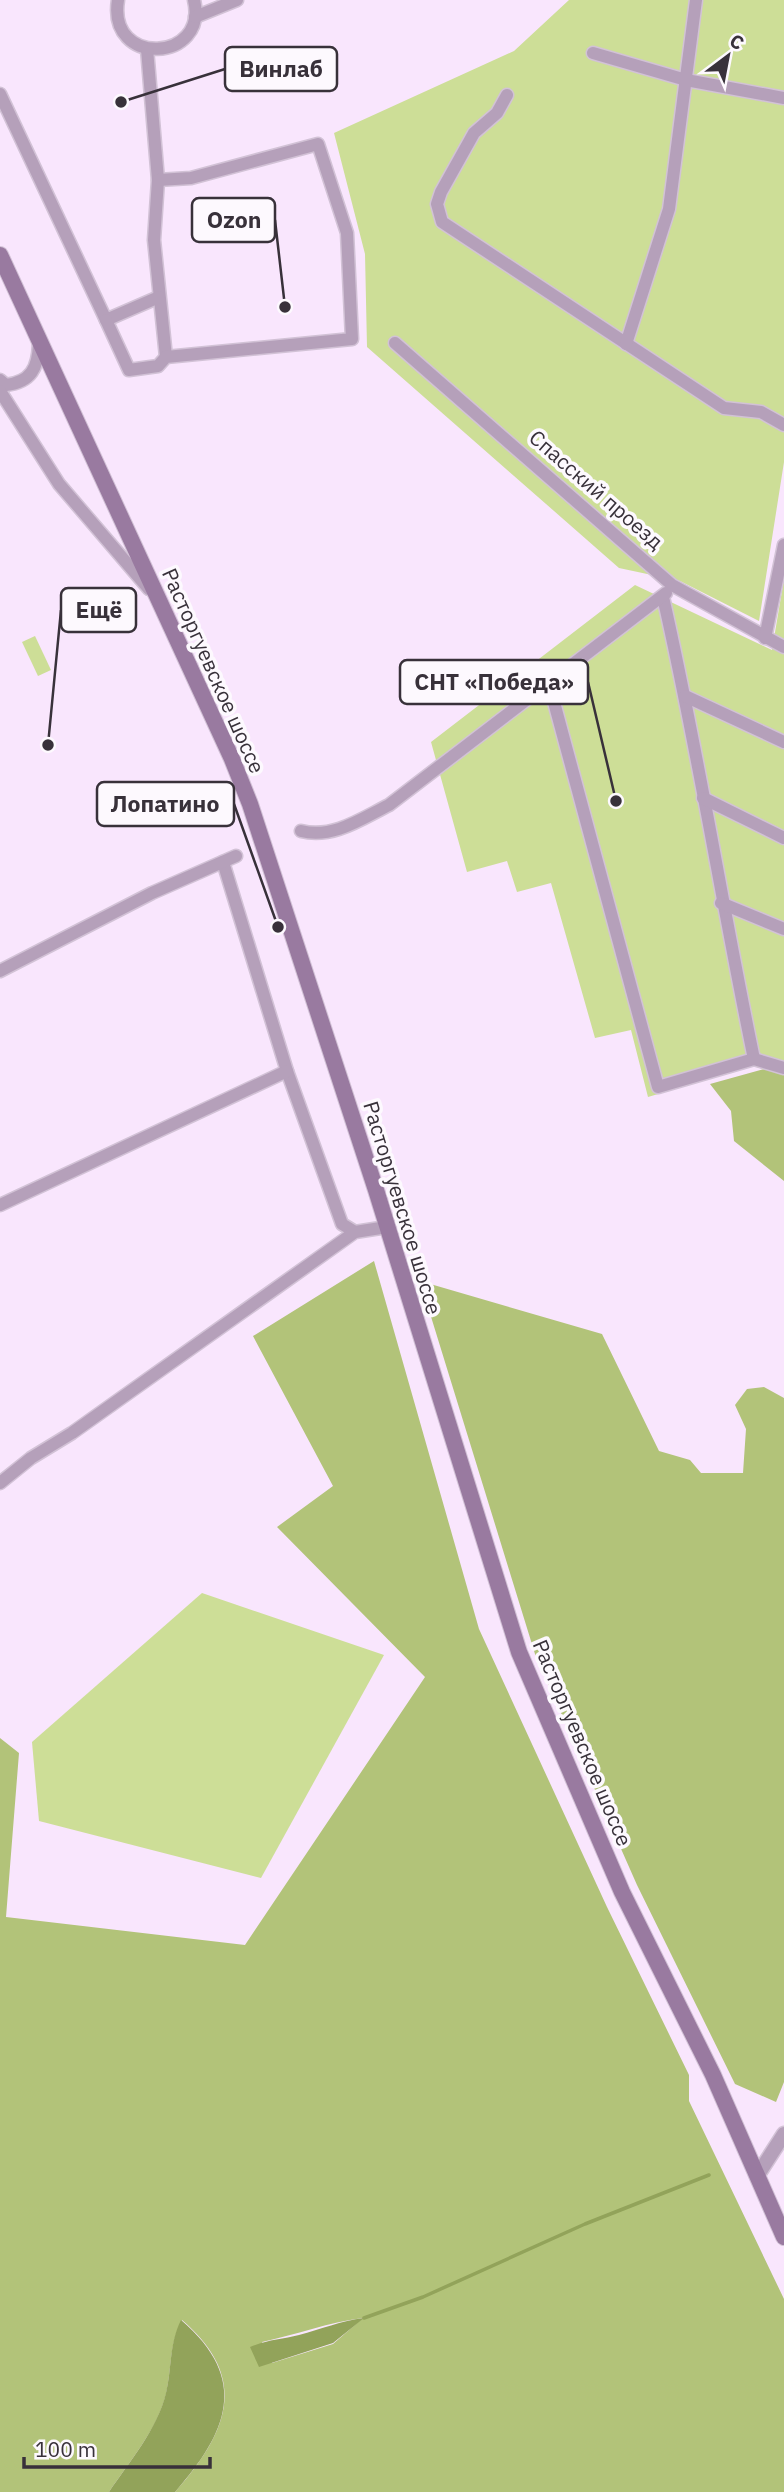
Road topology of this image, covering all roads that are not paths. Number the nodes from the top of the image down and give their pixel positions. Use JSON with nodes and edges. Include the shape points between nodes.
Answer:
{"nodes":[{"id":1,"x":118,"y":0,"type":"edge"},
{"id":2,"x":194,"y":0,"type":"edge"},
{"id":3,"x":237,"y":0,"type":"edge"},
{"id":4,"x":696,"y":0,"type":"edge"},
{"id":5,"x":195,"y":17,"type":"junction"},
{"id":6,"x":146,"y":48,"type":"junction"},
{"id":7,"x":593,"y":53,"type":"dead end"},
{"id":8,"x":685,"y":80,"type":"junction"},
{"id":9,"x":0,"y":94,"type":"edge"},
{"id":10,"x":507,"y":96,"type":"dead end"},
{"id":11,"x":784,"y":98,"type":"edge"},
{"id":12,"x":158,"y":180,"type":"junction"},
{"id":13,"x":0,"y":255,"type":"edge"},
{"id":14,"x":159,"y":297,"type":"junction"},
{"id":15,"x":106,"y":320,"type":"junction"},
{"id":16,"x":395,"y":343,"type":"dead end"},
{"id":17,"x":39,"y":344,"type":"junction"},
{"id":18,"x":626,"y":344,"type":"junction"},
{"id":19,"x":166,"y":357,"type":"junction"},
{"id":20,"x":0,"y":380,"type":"edge"},
{"id":21,"x":0,"y":391,"type":"edge"},
{"id":22,"x":784,"y":425,"type":"edge"},
{"id":23,"x":784,"y":545,"type":"edge"},
{"id":24,"x":782,"y":568,"type":"edge"},
{"id":25,"x":673,"y":585,"type":"junction"},
{"id":26,"x":663,"y":597,"type":"junction"},
{"id":27,"x":158,"y":599,"type":"junction"},
{"id":28,"x":765,"y":638,"type":"junction"},
{"id":29,"x":784,"y":647,"type":"edge"},
{"id":30,"x":548,"y":680,"type":"junction"},
{"id":31,"x":685,"y":696,"type":"junction"},
{"id":32,"x":784,"y":742,"type":"edge"},
{"id":33,"x":703,"y":798,"type":"junction"},
{"id":34,"x":301,"y":831,"type":"dead end"},
{"id":35,"x":784,"y":838,"type":"edge"},
{"id":36,"x":236,"y":856,"type":"dead end"},
{"id":37,"x":223,"y":862,"type":"junction"},
{"id":38,"x":721,"y":903,"type":"junction"},
{"id":39,"x":784,"y":929,"type":"edge"},
{"id":40,"x":0,"y":971,"type":"edge"},
{"id":41,"x":754,"y":1059,"type":"junction"},
{"id":42,"x":784,"y":1068,"type":"edge"},
{"id":43,"x":287,"y":1071,"type":"junction"},
{"id":44,"x":0,"y":1205,"type":"edge"},
{"id":45,"x":387,"y":1227,"type":"junction"},
{"id":46,"x":355,"y":1232,"type":"junction"},
{"id":47,"x":0,"y":1483,"type":"edge"},
{"id":48,"x":784,"y":2134,"type":"edge"},
{"id":49,"x":757,"y":2176,"type":"junction"},
{"id":50,"x":784,"y":2237,"type":"edge"}],
"edges":[{"from":1,"to":6,"type":"street","via":[[118,23],[125,35]]},
{"from":2,"to":5,"type":"street"},
{"from":3,"to":5,"type":"street"},
{"from":4,"to":8,"type":"street"},
{"from":5,"to":6,"type":"street","via":[[191,29],[172,47]]},
{"from":6,"to":12,"type":"street"},
{"from":7,"to":8,"type":"street"},
{"from":8,"to":11,"type":"street"},
{"from":8,"to":18,"type":"street","via":[[669,209]]},
{"from":9,"to":15,"type":"street"},
{"from":10,"to":18,"type":"street","via":[[497,113],[474,133],[441,192],[437,204],[442,222]]},
{"from":12,"to":14,"type":"street","via":[[154,240]]},
{"from":12,"to":19,"type":"street","via":[[191,178],[318,144],[347,233],[351,286],[352,339]]},
{"from":13,"to":17,"type":"main road","name":"Расторгуевское шоссе"},
{"from":14,"to":15,"type":"street"},
{"from":14,"to":19,"type":"street"},
{"from":15,"to":19,"type":"street","via":[[129,370],[158,366]]},
{"from":16,"to":25,"type":"street","name":"Спасский проезд"},
{"from":17,"to":20,"type":"street","via":[[38,364],[31,375],[22,383],[6,385]]},
{"from":17,"to":27,"type":"main road","name":"Расторгуевское шоссе"},
{"from":18,"to":22,"type":"street","via":[[724,408],[761,412]]},
{"from":21,"to":27,"type":"street","via":[[59,484]]},
{"from":23,"to":24,"type":"street"},
{"from":24,"to":28,"type":"street"},
{"from":25,"to":26,"type":"street"},
{"from":25,"to":28,"type":"street","name":"Спасский проезд"},
{"from":26,"to":30,"type":"street"},
{"from":26,"to":31,"type":"street"},
{"from":27,"to":45,"type":"main road","name":"Расторгуевское шоссе","via":[[250,804]]},
{"from":28,"to":29,"type":"street","name":"Спасский проезд"},
{"from":30,"to":34,"type":"street","via":[[389,805],[341,829],[315,835]]},
{"from":30,"to":41,"type":"street","via":[[658,1087]]},
{"from":31,"to":32,"type":"street"},
{"from":31,"to":33,"type":"street"},
{"from":33,"to":35,"type":"street"},
{"from":33,"to":38,"type":"street"},
{"from":36,"to":37,"type":"street"},
{"from":37,"to":40,"type":"street"},
{"from":37,"to":43,"type":"street"},
{"from":38,"to":39,"type":"street"},
{"from":38,"to":41,"type":"street"},
{"from":41,"to":42,"type":"street"},
{"from":43,"to":44,"type":"street"},
{"from":43,"to":46,"type":"street","via":[[342,1224]]},
{"from":45,"to":46,"type":"street"},
{"from":45,"to":49,"type":"main road","name":"Расторгуевское шоссе","via":[[519,1652],[622,1892],[713,2075]]},
{"from":46,"to":47,"type":"street"},
{"from":48,"to":49,"type":"street"},
{"from":49,"to":50,"type":"main road","name":"Расторгуевское шоссе"}]}
